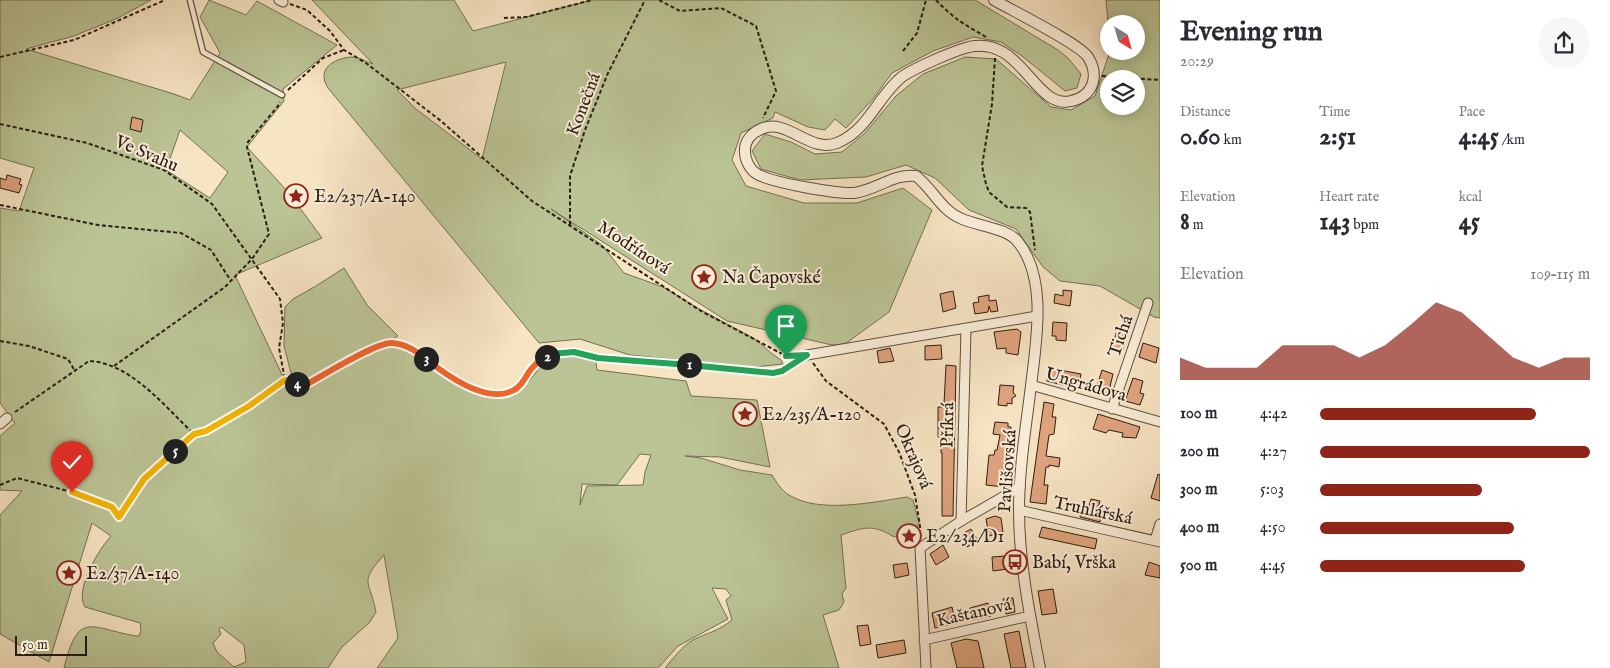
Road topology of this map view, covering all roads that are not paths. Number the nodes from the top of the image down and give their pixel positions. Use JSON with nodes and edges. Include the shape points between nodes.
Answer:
{"nodes":[{"id":1,"x":190,"y":0,"type":"edge"},
{"id":2,"x":994,"y":0,"type":"edge"},
{"id":3,"x":282,"y":95,"type":"road end"},
{"id":4,"x":1148,"y":303,"type":"dead end"},
{"id":5,"x":1037,"y":316,"type":"junction"},
{"id":6,"x":966,"y":329,"type":"junction"},
{"id":7,"x":807,"y":355,"type":"road end"},
{"id":8,"x":1031,"y":385,"type":"junction"},
{"id":9,"x":1112,"y":409,"type":"junction"},
{"id":10,"x":1160,"y":422,"type":"edge"},
{"id":11,"x":1020,"y":487,"type":"junction"},
{"id":12,"x":1019,"y":510,"type":"junction"},
{"id":13,"x":961,"y":521,"type":"junction"},
{"id":14,"x":1160,"y":524,"type":"edge"},
{"id":15,"x":1157,"y":541,"type":"edge"},
{"id":16,"x":1030,"y":616,"type":"junction"},
{"id":17,"x":924,"y":640,"type":"junction"},
{"id":18,"x":926,"y":668,"type":"edge"},
{"id":19,"x":1040,"y":668,"type":"edge"}],
"edges":[{"from":1,"to":3,"type":"lane","via":[[203,52]]},
{"from":2,"to":5,"type":"street","name":"Pavlišovská","via":[[1088,56],[1095,76],[1091,88],[1082,97],[1061,101],[1036,84],[1008,53],[995,47],[967,47],[903,77],[854,133],[832,145],[818,144],[775,126],[754,132],[744,151],[747,163],[756,174],[771,180],[854,193],[875,188],[899,176],[916,176],[952,214],[1013,235],[1022,247],[1033,276]]},
{"from":4,"to":9,"type":"street","name":"Tichá"},
{"from":5,"to":6,"type":"street"},
{"from":5,"to":8,"type":"street","name":"Pavlišovská","via":[[1038,337]]},
{"from":6,"to":7,"type":"street"},
{"from":6,"to":13,"type":"street","name":"Příkrá"},
{"from":8,"to":9,"type":"street","name":"Ungrádova"},
{"from":8,"to":11,"type":"street","name":"Pavlišovská"},
{"from":9,"to":10,"type":"street","name":"Ungrádova"},
{"from":11,"to":12,"type":"street","name":"Pavlišovská"},
{"from":11,"to":13,"type":"street"},
{"from":12,"to":15,"type":"street","name":"Truhlářská"},
{"from":12,"to":16,"type":"street","name":"Pavlišovská"},
{"from":13,"to":17,"type":"street","via":[[920,548]]},
{"from":14,"to":15,"type":"street"},
{"from":16,"to":17,"type":"street","name":"Kaštanová"},
{"from":16,"to":19,"type":"street","name":"Pavlišovská"},
{"from":17,"to":18,"type":"street"}]}
